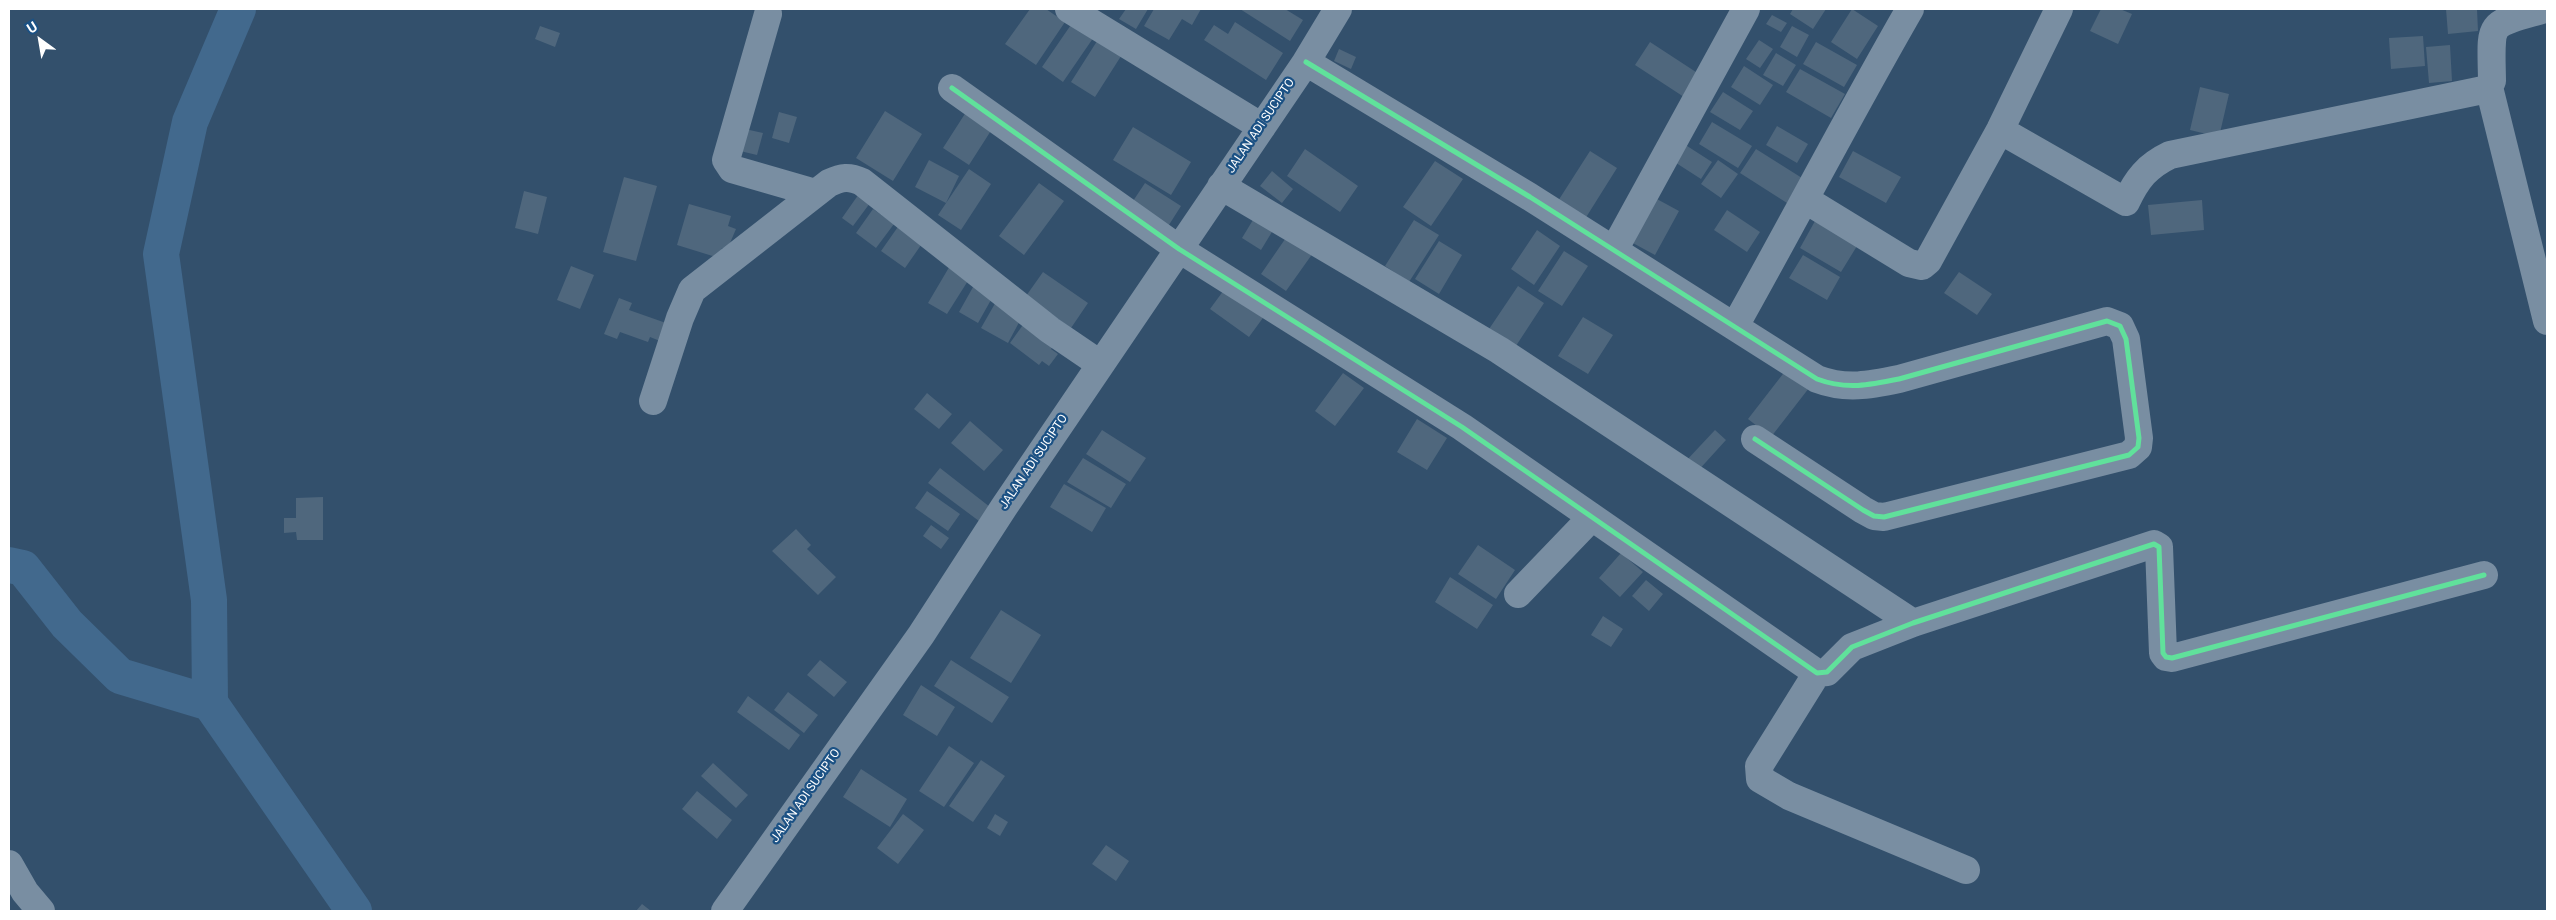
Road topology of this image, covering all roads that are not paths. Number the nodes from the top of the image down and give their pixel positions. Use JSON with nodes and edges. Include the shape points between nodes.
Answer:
{"nodes":[{"id":1,"x":1069,"y":9,"type":"edge"},
{"id":2,"x":1338,"y":9,"type":"edge"},
{"id":3,"x":1746,"y":9,"type":"edge"},
{"id":4,"x":1910,"y":9,"type":"edge"},
{"id":5,"x":2059,"y":9,"type":"edge"},
{"id":6,"x":2545,"y":9,"type":"edge"},
{"id":7,"x":762,"y":10,"type":"edge"},
{"id":8,"x":1306,"y":62,"type":"junction"},
{"id":9,"x":2489,"y":87,"type":"junction"},
{"id":10,"x":952,"y":88,"type":"dead end"},
{"id":11,"x":1262,"y":127,"type":"junction"},
{"id":12,"x":2000,"y":130,"type":"junction"},
{"id":13,"x":1221,"y":186,"type":"junction"},
{"id":14,"x":815,"y":194,"type":"junction"},
{"id":15,"x":1806,"y":200,"type":"junction"},
{"id":16,"x":1179,"y":249,"type":"junction"},
{"id":17,"x":1614,"y":250,"type":"junction"},
{"id":18,"x":2547,"y":321,"type":"edge"},
{"id":19,"x":1735,"y":326,"type":"junction"},
{"id":20,"x":1100,"y":364,"type":"junction"},
{"id":21,"x":653,"y":401,"type":"dead end"},
{"id":22,"x":1754,"y":439,"type":"dead end"},
{"id":23,"x":1592,"y":517,"type":"junction"},
{"id":24,"x":2484,"y":575,"type":"dead end"},
{"id":25,"x":1518,"y":594,"type":"dead end"},
{"id":26,"x":1913,"y":623,"type":"junction"},
{"id":27,"x":1817,"y":673,"type":"junction"},
{"id":28,"x":9,"y":864,"type":"edge"},
{"id":29,"x":1966,"y":870,"type":"dead end"},
{"id":30,"x":40,"y":911,"type":"edge"},
{"id":31,"x":725,"y":911,"type":"edge"}],
"edges":[{"from":1,"to":11,"type":"street"},
{"from":2,"to":8,"type":"street","name":"JALAN ADI SUCIPTO"},
{"from":3,"to":17,"type":"street"},
{"from":4,"to":15,"type":"street"},
{"from":5,"to":12,"type":"street"},
{"from":6,"to":9,"type":"street","via":[[2496,25],[2492,33],[2492,81]]},
{"from":7,"to":14,"type":"street","via":[[726,160],[732,169]]},
{"from":8,"to":11,"type":"street","name":"JALAN ADI SUCIPTO"},
{"from":8,"to":17,"type":"street"},
{"from":9,"to":12,"type":"street","via":[[2170,155],[2147,168],[2126,202]]},
{"from":9,"to":18,"type":"street"},
{"from":10,"to":16,"type":"street"},
{"from":11,"to":13,"type":"street","name":"JALAN ADI SUCIPTO"},
{"from":12,"to":15,"type":"street","via":[[1928,261],[1922,266],[1909,263]]},
{"from":13,"to":16,"type":"street","name":"JALAN ADI SUCIPTO"},
{"from":13,"to":26,"type":"street","via":[[1499,350],[1672,461]]},
{"from":14,"to":20,"type":"street","via":[[840,178],[850,177],[862,182],[1050,330]]},
{"from":14,"to":21,"type":"street","via":[[692,290]]},
{"from":15,"to":19,"type":"street"},
{"from":16,"to":20,"type":"street","name":"JALAN ADI SUCIPTO"},
{"from":16,"to":23,"type":"street","via":[[1462,427]]},
{"from":17,"to":19,"type":"street"},
{"from":19,"to":22,"type":"street","via":[[1817,380],[1835,386],[1868,385],[1899,379],[2107,322],[2120,326],[2126,339],[2139,438],[2138,447],[2129,455],[1884,517],[1874,516]]},
{"from":20,"to":31,"type":"street","name":"JALAN ADI SUCIPTO","via":[[921,635]]},
{"from":23,"to":25,"type":"street"},
{"from":23,"to":27,"type":"street"},
{"from":24,"to":26,"type":"street","via":[[2172,658],[2162,653],[2158,547],[2154,544]]},
{"from":26,"to":27,"type":"street","via":[[1852,648],[1827,672]]},
{"from":27,"to":29,"type":"street","via":[[1759,766],[1760,780],[1789,796]]},
{"from":28,"to":30,"type":"street"}]}
